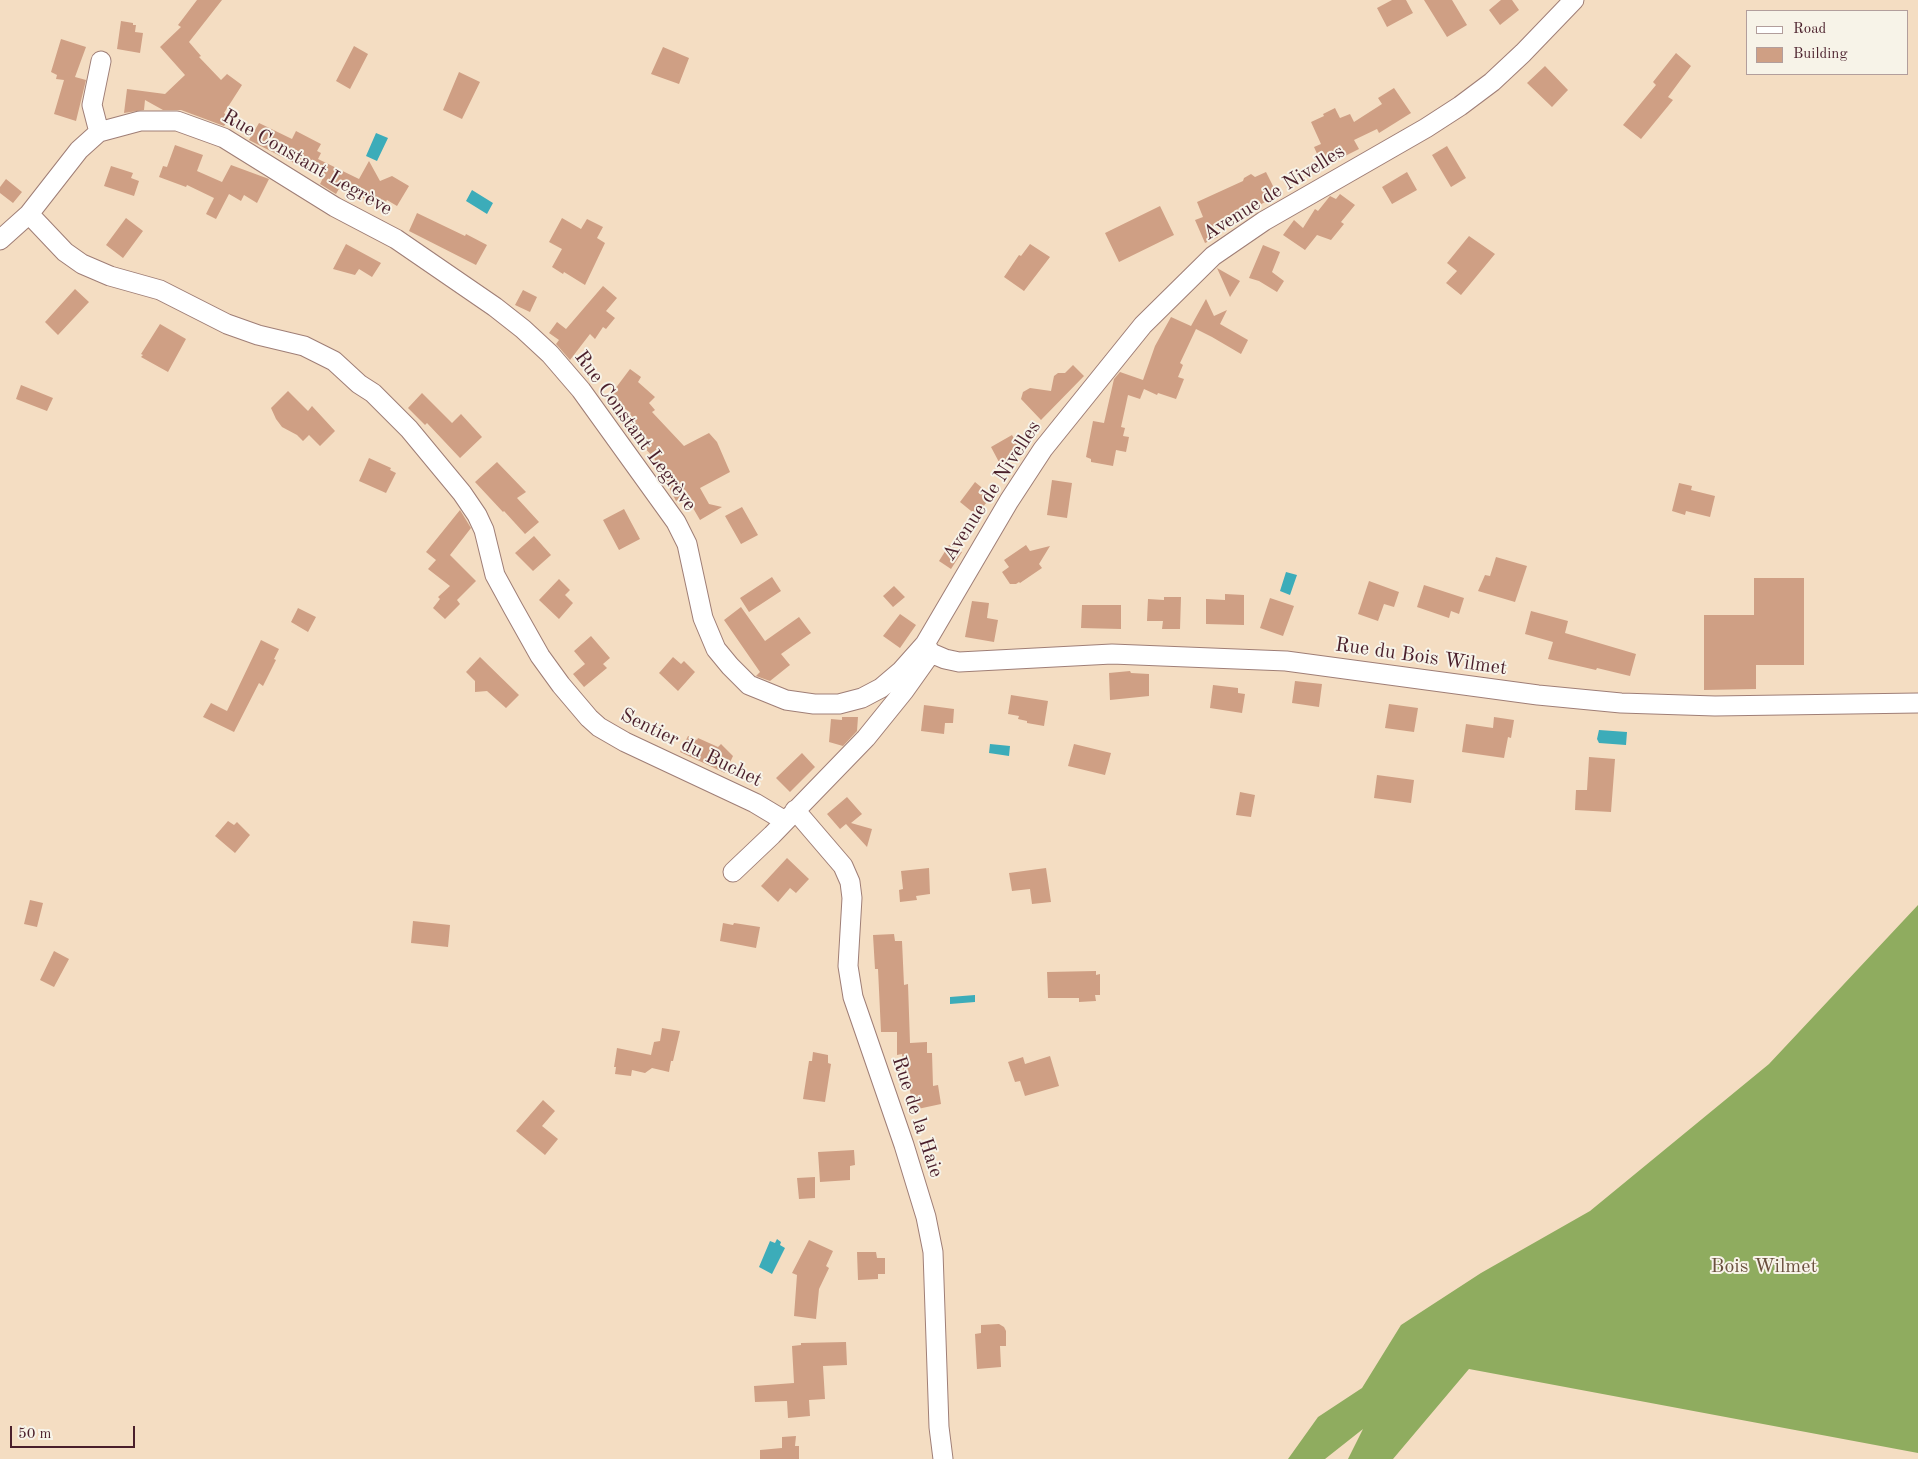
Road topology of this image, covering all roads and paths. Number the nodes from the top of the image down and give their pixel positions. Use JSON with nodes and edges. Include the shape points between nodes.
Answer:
{"nodes":[{"id":1,"x":1574,"y":0,"type":"edge"},
{"id":2,"x":101,"y":61,"type":"dead end"},
{"id":3,"x":99,"y":132,"type":"junction"},
{"id":4,"x":29,"y":214,"type":"junction"},
{"id":5,"x":0,"y":240,"type":"edge"},
{"id":6,"x":928,"y":648,"type":"junction"},
{"id":7,"x":1918,"y":703,"type":"edge"},
{"id":8,"x":790,"y":816,"type":"junction"},
{"id":9,"x":733,"y":872,"type":"dead end"},
{"id":10,"x":943,"y":1459,"type":"edge"}],
"edges":[{"from":1,"to":6,"type":"street","name":"Avenue de Nivelles","via":[[1492,82],[1426,128],[1264,221],[1214,256],[1143,325],[1042,449],[1009,501]]},
{"from":2,"to":3,"type":"street","via":[[92,105]]},
{"from":3,"to":4,"type":"street","name":"Rue Constant Legrève","via":[[79,150]]},
{"from":3,"to":6,"type":"street","name":"Rue Constant Legrève","via":[[140,120],[177,121],[224,138],[335,207],[396,239],[523,329],[582,390],[676,522],[687,544],[704,618],[716,649],[749,684],[786,700],[839,704],[862,698],[881,688]]},
{"from":4,"to":5,"type":"street","name":"Rue Constant Legrève"},
{"from":4,"to":8,"type":"street","name":"Sentier du Buchet","via":[[65,252],[88,267],[160,290],[227,324],[304,346],[334,361],[373,393],[409,430],[477,514],[495,575],[513,608],[545,664],[589,718],[625,742]]},
{"from":6,"to":7,"type":"street","name":"Rue du Bois Wilmet","via":[[946,659],[959,662],[1112,654],[1286,661],[1621,703],[1715,706]]},
{"from":6,"to":8,"type":"street","via":[[904,691],[866,738]]},
{"from":8,"to":9,"type":"street"},
{"from":8,"to":10,"type":"street","name":"Rue de la Haie","via":[[843,866],[850,882],[848,966],[853,997],[904,1145],[933,1252]]}]}
